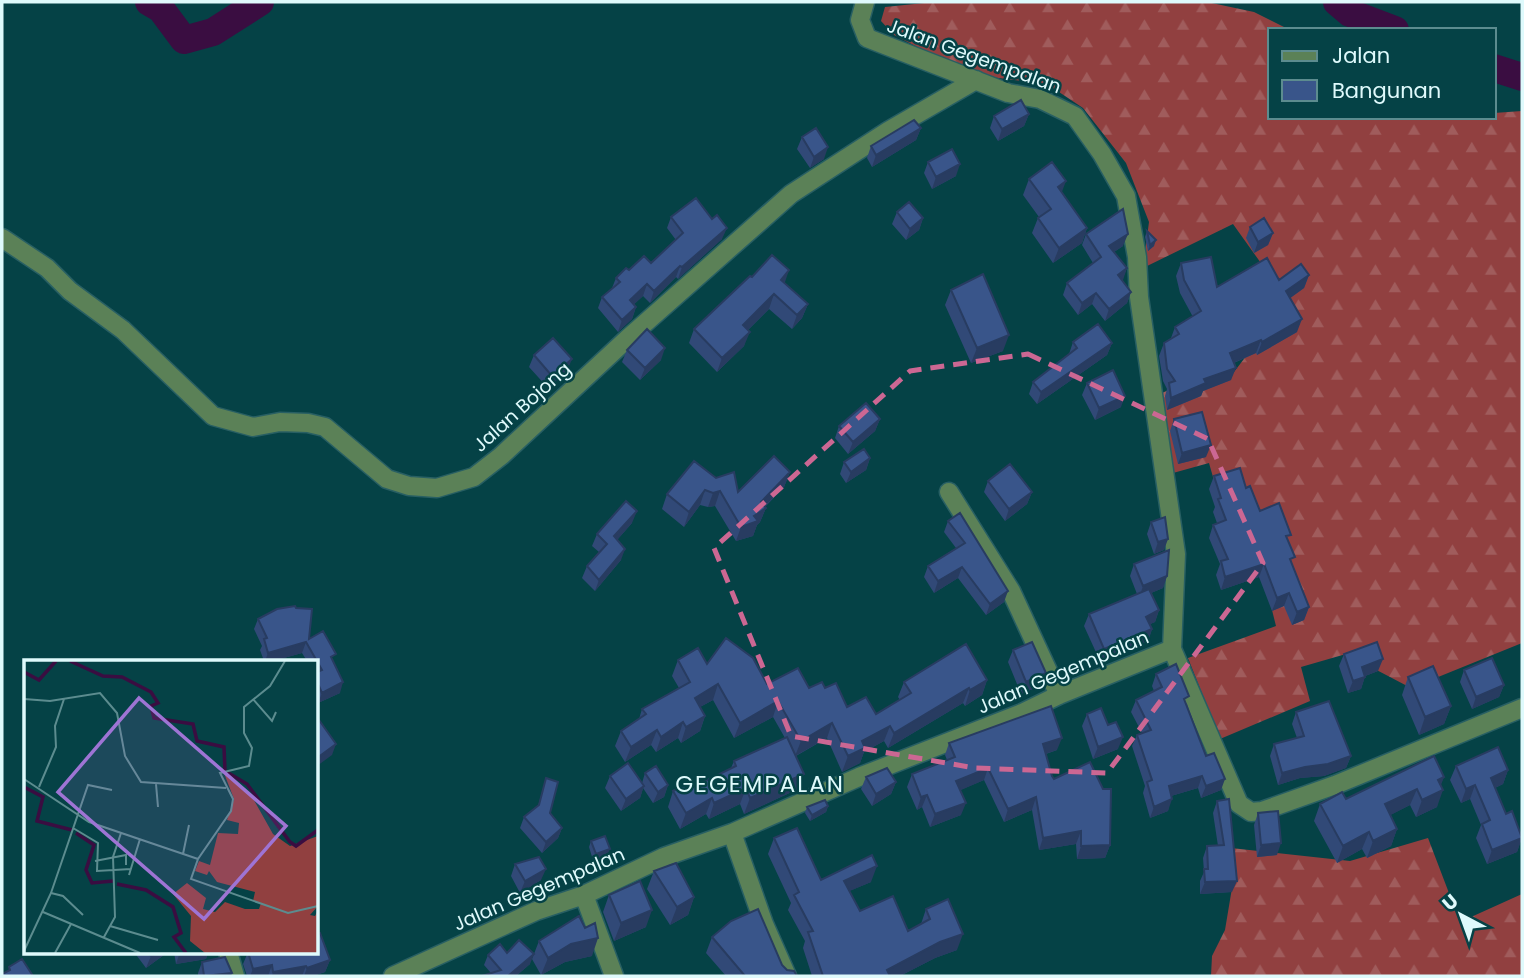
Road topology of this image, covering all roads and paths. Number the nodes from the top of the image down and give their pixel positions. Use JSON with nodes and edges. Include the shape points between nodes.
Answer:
{"nodes":[{"id":1,"x":864,"y":2,"type":"edge"},
{"id":2,"x":976,"y":80,"type":"junction"},
{"id":3,"x":2,"y":238,"type":"edge"},
{"id":4,"x":949,"y":492,"type":"dead end"},
{"id":5,"x":1172,"y":649,"type":"junction"},
{"id":6,"x":1059,"y":695,"type":"junction"},
{"id":7,"x":1522,"y":708,"type":"edge"},
{"id":8,"x":732,"y":833,"type":"junction"},
{"id":9,"x":583,"y":895,"type":"junction"},
{"id":10,"x":229,"y":954,"type":"edge"},
{"id":11,"x":235,"y":976,"type":"edge"},
{"id":12,"x":393,"y":976,"type":"edge"},
{"id":13,"x":614,"y":976,"type":"edge"},
{"id":14,"x":787,"y":976,"type":"edge"}],
"edges":[{"from":1,"to":2,"type":"street","name":"Jalan Gegempalan","via":[[860,20],[867,38]]},
{"from":2,"to":3,"type":"street","name":"Jalan Bojong","via":[[791,194],[501,456],[474,478],[437,488],[387,479],[325,427],[280,422],[253,427],[214,416],[123,330]]},
{"from":2,"to":5,"type":"street","name":"Jalan Gegempalan","via":[[1040,99],[1075,116],[1126,196],[1176,554]]},
{"from":4,"to":6,"type":"street","via":[[1011,591]]},
{"from":5,"to":6,"type":"street","name":"Jalan Gegempalan"},
{"from":5,"to":7,"type":"street","via":[[1234,794],[1251,812],[1335,785]]},
{"from":6,"to":8,"type":"street","name":"Jalan Gegempalan"},
{"from":8,"to":9,"type":"street","name":"Jalan Gegempalan","via":[[664,857]]},
{"from":8,"to":14,"type":"street"},
{"from":9,"to":12,"type":"street","name":"Jalan Gegempalan","via":[[536,911]]},
{"from":9,"to":13,"type":"street"},
{"from":10,"to":11,"type":"street"}]}
